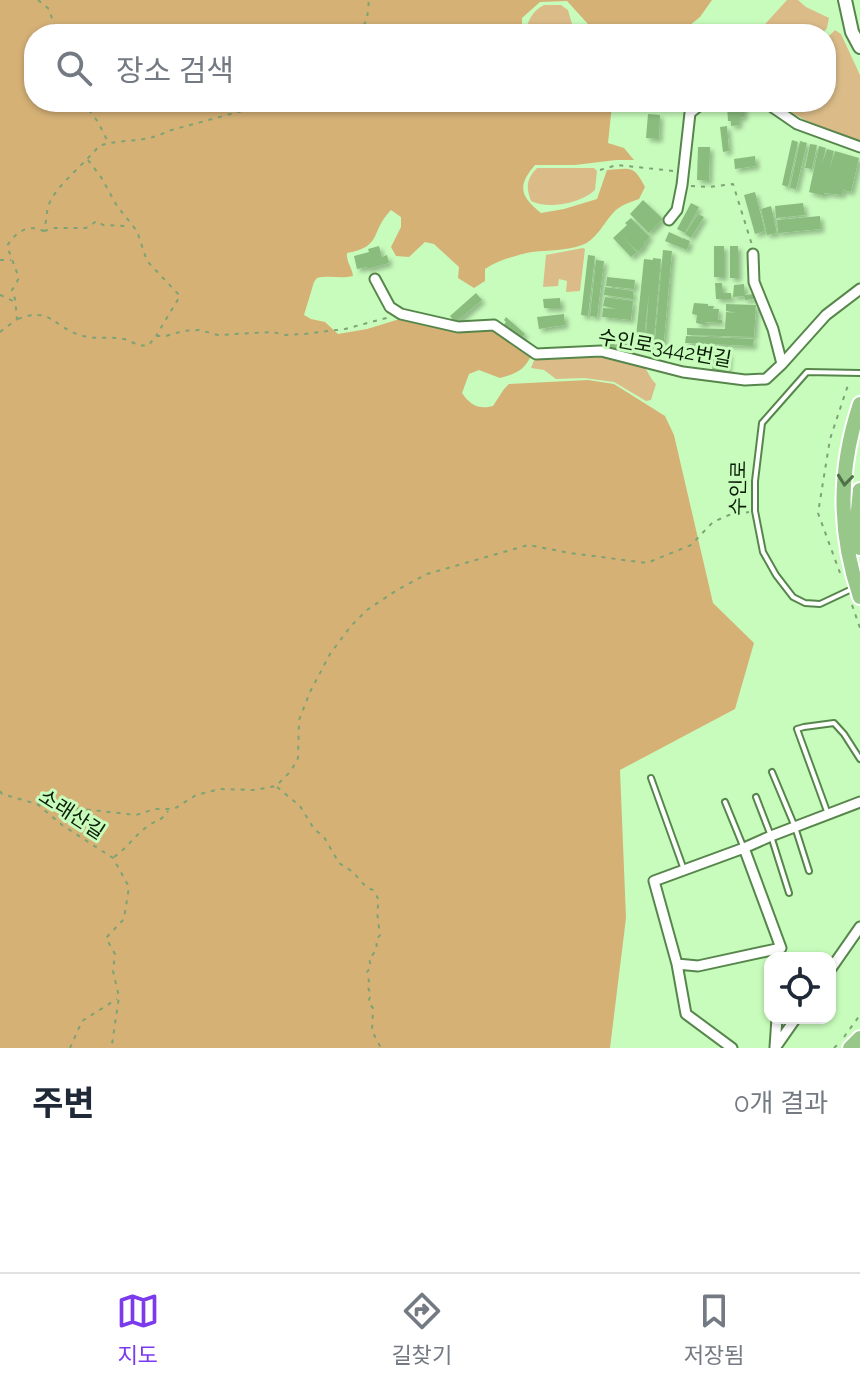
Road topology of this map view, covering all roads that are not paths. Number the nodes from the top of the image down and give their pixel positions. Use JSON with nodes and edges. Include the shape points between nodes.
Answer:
{"nodes":[{"id":1,"x":845,"y":0,"type":"edge"},
{"id":2,"x":860,"y":47,"type":"edge"},
{"id":3,"x":691,"y":112,"type":"edge"},
{"id":4,"x":780,"y":112,"type":"edge"},
{"id":5,"x":860,"y":147,"type":"edge"},
{"id":6,"x":669,"y":220,"type":"dead end"},
{"id":7,"x":753,"y":254,"type":"road end"},
{"id":8,"x":375,"y":279,"type":"dead end"},
{"id":9,"x":860,"y":289,"type":"edge"},
{"id":10,"x":782,"y":364,"type":"junction"},
{"id":11,"x":860,"y":373,"type":"edge"},
{"id":12,"x":860,"y":404,"type":"edge"},
{"id":13,"x":859,"y":497,"type":"edge"},
{"id":14,"x":860,"y":548,"type":"edge"},
{"id":15,"x":858,"y":592,"type":"edge"},
{"id":16,"x":860,"y":759,"type":"edge"},
{"id":17,"x":772,"y":772,"type":"dead end"},
{"id":18,"x":651,"y":778,"type":"dead end"},
{"id":19,"x":756,"y":797,"type":"dead end"},
{"id":20,"x":725,"y":802,"type":"dead end"},
{"id":21,"x":860,"y":802,"type":"edge"},
{"id":22,"x":828,"y":814,"type":"junction"},
{"id":23,"x":795,"y":827,"type":"junction"},
{"id":24,"x":771,"y":836,"type":"junction"},
{"id":25,"x":744,"y":848,"type":"junction"},
{"id":26,"x":684,"y":870,"type":"junction"},
{"id":27,"x":809,"y":871,"type":"dead end"},
{"id":28,"x":789,"y":893,"type":"dead end"},
{"id":29,"x":860,"y":927,"type":"edge"},
{"id":30,"x":781,"y":952,"type":"edge"},
{"id":31,"x":764,"y":956,"type":"edge"},
{"id":32,"x":836,"y":961,"type":"edge"},
{"id":33,"x":677,"y":964,"type":"junction"},
{"id":34,"x":777,"y":1024,"type":"edge"},
{"id":35,"x":792,"y":1024,"type":"edge"},
{"id":36,"x":860,"y":1038,"type":"edge"},
{"id":37,"x":732,"y":1048,"type":"edge"},
{"id":38,"x":775,"y":1048,"type":"edge"},
{"id":39,"x":850,"y":1048,"type":"edge"}],
"edges":[{"from":1,"to":2,"type":"main road"},
{"from":3,"to":6,"type":"street","via":[[677,210]]},
{"from":4,"to":5,"type":"street","via":[[797,124]]},
{"from":7,"to":10,"type":"street","via":[[754,282]]},
{"from":8,"to":10,"type":"street","name":"수인로3442번길","via":[[390,307],[401,314],[458,327],[494,325],[536,354],[601,351],[683,372],[745,380],[766,379]]},
{"from":9,"to":10,"type":"street","name":"수인로3442번길","via":[[826,315]]},
{"from":11,"to":15,"type":"lane","name":"수인로","via":[[807,372],[762,423],[755,481],[763,552],[793,597],[820,604]]},
{"from":12,"to":15,"type":"main road","name":"수인로","one_way":true,"via":[[842,507],[846,551]]},
{"from":13,"to":14,"type":"main road"},
{"from":16,"to":22,"type":"lane","via":[[834,723],[797,729]]},
{"from":17,"to":23,"type":"lane"},
{"from":18,"to":26,"type":"lane"},
{"from":19,"to":24,"type":"lane"},
{"from":20,"to":25,"type":"lane"},
{"from":21,"to":22,"type":"street"},
{"from":22,"to":23,"type":"street"},
{"from":23,"to":24,"type":"street"},
{"from":23,"to":27,"type":"lane"},
{"from":24,"to":25,"type":"street"},
{"from":24,"to":28,"type":"lane"},
{"from":25,"to":26,"type":"street"},
{"from":25,"to":30,"type":"street"},
{"from":26,"to":33,"type":"street","via":[[654,881]]},
{"from":29,"to":32,"type":"street"},
{"from":31,"to":33,"type":"street"},
{"from":33,"to":37,"type":"street","via":[[686,1014]]},
{"from":34,"to":38,"type":"street"},
{"from":35,"to":38,"type":"street"},
{"from":36,"to":39,"type":"main road"}]}
